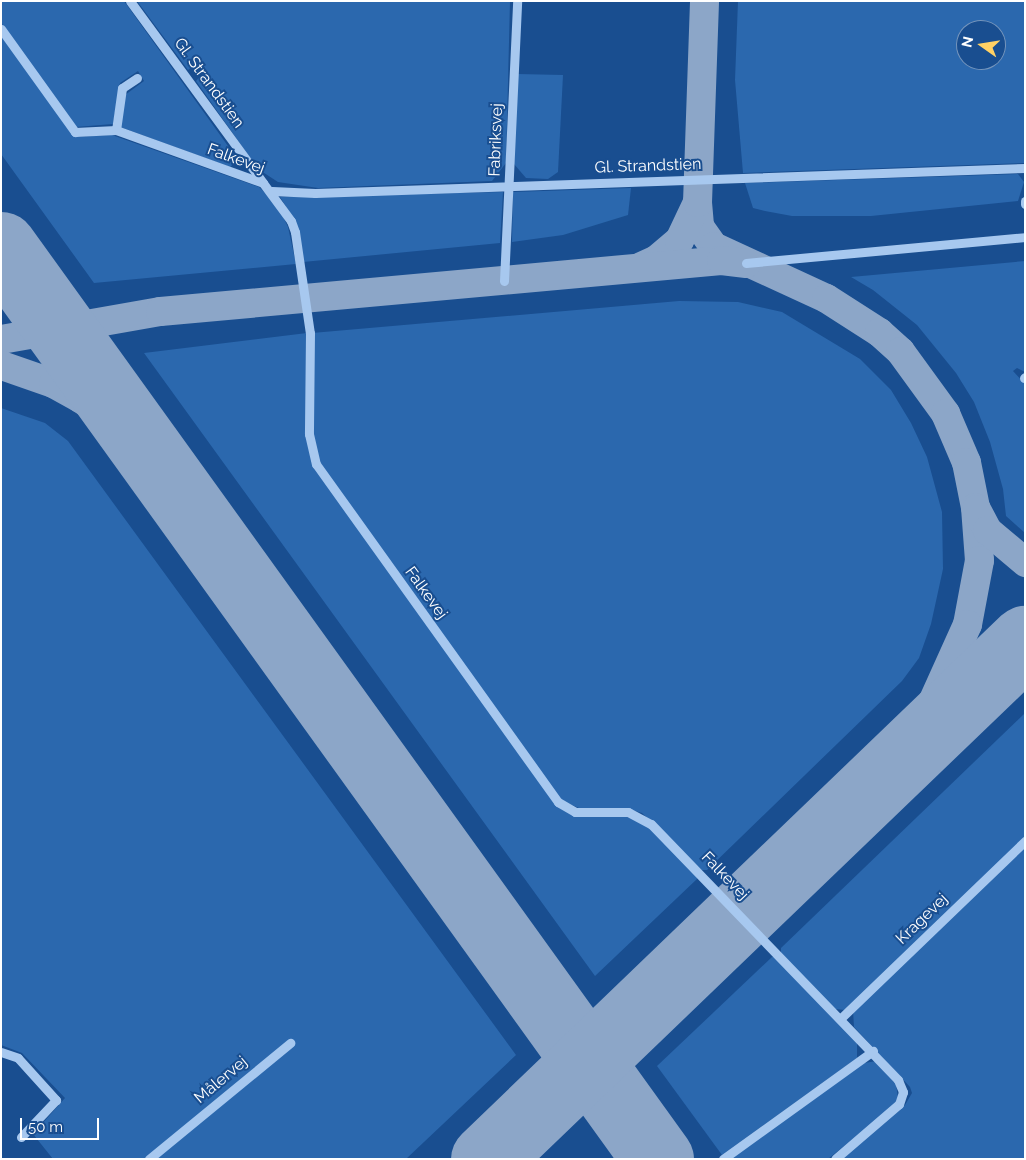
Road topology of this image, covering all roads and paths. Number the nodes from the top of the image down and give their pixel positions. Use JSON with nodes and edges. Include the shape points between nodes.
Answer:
{"nodes":[{"id":1,"x":130,"y":1,"type":"edge"},
{"id":2,"x":517,"y":1,"type":"edge"},
{"id":3,"x":1,"y":29,"type":"edge"},
{"id":4,"x":137,"y":78,"type":"dead end"},
{"id":5,"x":116,"y":130,"type":"junction"},
{"id":6,"x":1025,"y":168,"type":"edge"},
{"id":7,"x":263,"y":183,"type":"junction"},
{"id":8,"x":510,"y":185,"type":"junction"},
{"id":9,"x":272,"y":192,"type":"junction"},
{"id":10,"x":1025,"y":237,"type":"edge"},
{"id":11,"x":746,"y":263,"type":"dead end"},
{"id":12,"x":504,"y":281,"type":"dead end"},
{"id":13,"x":1025,"y":842,"type":"edge"},
{"id":14,"x":840,"y":1019,"type":"junction"},
{"id":15,"x":290,"y":1043,"type":"dead end"},
{"id":16,"x":873,"y":1051,"type":"junction"},
{"id":17,"x":1,"y":1052,"type":"edge"},
{"id":18,"x":21,"y":1137,"type":"dead end"},
{"id":19,"x":149,"y":1159,"type":"edge"},
{"id":20,"x":723,"y":1159,"type":"edge"},
{"id":21,"x":835,"y":1159,"type":"edge"}],
"edges":[{"from":1,"to":7,"type":"lane","name":"Gl. Strandstien"},
{"from":2,"to":8,"type":"lane","name":"Fabriksvej"},
{"from":3,"to":5,"type":"lane","name":"Falkevej","via":[[76,132]]},
{"from":4,"to":5,"type":"lane","via":[[122,88]]},
{"from":5,"to":7,"type":"lane","name":"Falkevej"},
{"from":6,"to":8,"type":"lane","name":"Gl. Strandstien"},
{"from":7,"to":9,"type":"lane","name":"Falkevej"},
{"from":8,"to":9,"type":"lane","name":"Gl. Strandstien"},
{"from":8,"to":12,"type":"lane","name":"Fabriksvej"},
{"from":9,"to":14,"type":"lane","name":"Falkevej","via":[[295,232],[310,333],[309,434],[313,458],[326,479],[558,802],[575,812],[628,812],[651,824]]},
{"from":10,"to":11,"type":"lane"},
{"from":13,"to":14,"type":"lane","name":"Kragevej"},
{"from":14,"to":16,"type":"lane","name":"Falkevej"},
{"from":15,"to":19,"type":"lane","name":"Målervej"},
{"from":16,"to":20,"type":"lane"},
{"from":16,"to":21,"type":"lane","via":[[898,1080],[902,1099]]},
{"from":17,"to":18,"type":"lane","via":[[18,1058],[56,1100]]}]}
